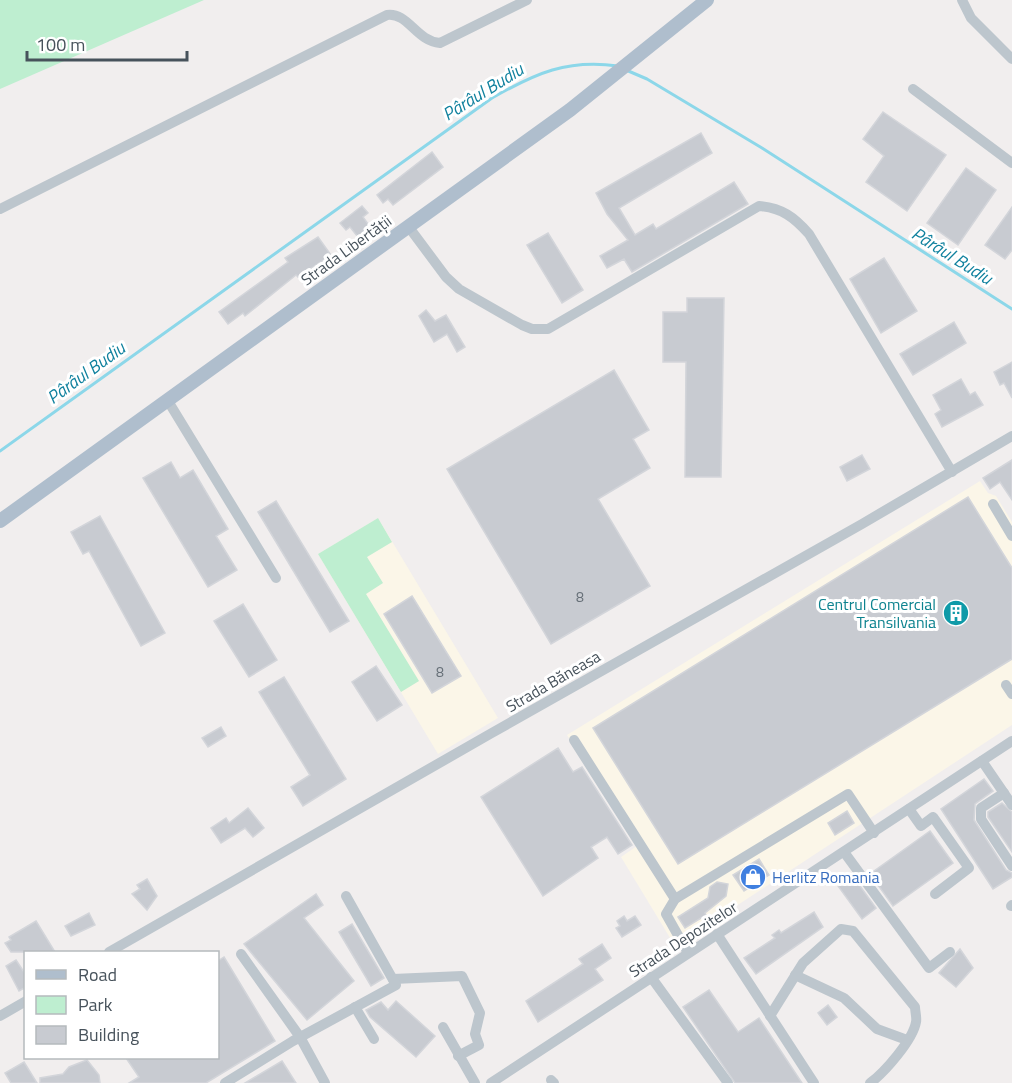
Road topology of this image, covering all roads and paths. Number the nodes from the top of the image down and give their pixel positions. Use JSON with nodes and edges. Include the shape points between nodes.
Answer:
{"nodes":[{"id":1,"x":527,"y":0,"type":"edge"},
{"id":2,"x":707,"y":0,"type":"edge"},
{"id":3,"x":962,"y":0,"type":"edge"},
{"id":4,"x":1012,"y":59,"type":"edge"},
{"id":5,"x":913,"y":90,"type":"dead end"},
{"id":6,"x":1012,"y":163,"type":"edge"},
{"id":7,"x":0,"y":209,"type":"edge"},
{"id":8,"x":408,"y":226,"type":"junction"},
{"id":9,"x":168,"y":400,"type":"junction"},
{"id":10,"x":1012,"y":436,"type":"edge"},
{"id":11,"x":952,"y":472,"type":"junction"},
{"id":12,"x":993,"y":504,"type":"dead end"},
{"id":13,"x":0,"y":521,"type":"edge"},
{"id":14,"x":1012,"y":536,"type":"edge"},
{"id":15,"x":276,"y":578,"type":"dead end"},
{"id":16,"x":574,"y":740,"type":"dead end"},
{"id":17,"x":1012,"y":741,"type":"edge"},
{"id":18,"x":982,"y":761,"type":"junction"},
{"id":19,"x":1004,"y":793,"type":"junction"},
{"id":20,"x":1012,"y":805,"type":"edge"},
{"id":21,"x":909,"y":809,"type":"junction"},
{"id":22,"x":874,"y":832,"type":"junction"},
{"id":23,"x":844,"y":852,"type":"junction"},
{"id":24,"x":1012,"y":866,"type":"edge"},
{"id":25,"x":935,"y":894,"type":"dead end"},
{"id":26,"x":346,"y":896,"type":"dead end"},
{"id":27,"x":675,"y":899,"type":"junction"},
{"id":28,"x":717,"y":934,"type":"junction"},
{"id":29,"x":112,"y":951,"type":"edge"},
{"id":30,"x":950,"y":952,"type":"dead end"},
{"id":31,"x":688,"y":953,"type":"junction"},
{"id":32,"x":241,"y":954,"type":"dead end"},
{"id":33,"x":795,"y":975,"type":"junction"},
{"id":34,"x":651,"y":977,"type":"junction"},
{"id":35,"x":393,"y":979,"type":"junction"},
{"id":36,"x":24,"y":1002,"type":"edge"},
{"id":37,"x":355,"y":1007,"type":"junction"},
{"id":38,"x":0,"y":1016,"type":"edge"},
{"id":39,"x":770,"y":1016,"type":"junction"},
{"id":40,"x":444,"y":1027,"type":"dead end"},
{"id":41,"x":300,"y":1037,"type":"junction"},
{"id":42,"x":374,"y":1039,"type":"dead end"},
{"id":43,"x":907,"y":1040,"type":"junction"},
{"id":44,"x":458,"y":1056,"type":"junction"},
{"id":45,"x":225,"y":1083,"type":"edge"},
{"id":46,"x":324,"y":1083,"type":"edge"},
{"id":47,"x":475,"y":1083,"type":"edge"},
{"id":48,"x":491,"y":1083,"type":"edge"},
{"id":49,"x":729,"y":1083,"type":"edge"},
{"id":50,"x":814,"y":1083,"type":"edge"},
{"id":51,"x":870,"y":1083,"type":"edge"}],
"edges":[{"from":1,"to":7,"type":"street","via":[[440,44],[424,40],[402,18],[387,15]]},
{"from":2,"to":8,"type":"main road","name":"Strada Libertății","via":[[602,86]]},
{"from":3,"to":4,"type":"street","via":[[971,18]]},
{"from":5,"to":6,"type":"street"},
{"from":8,"to":9,"type":"main road","name":"Strada Libertății"},
{"from":8,"to":11,"type":"street","via":[[459,289],[522,325],[548,329],[759,206],[775,207],[792,216],[809,234]]},
{"from":9,"to":13,"type":"main road","name":"Strada Libertății"},
{"from":9,"to":15,"type":"street"},
{"from":10,"to":11,"type":"street","name":"Strada Băneasa"},
{"from":11,"to":29,"type":"street","name":"Strada Băneasa"},
{"from":12,"to":14,"type":"street"},
{"from":16,"to":27,"type":"street"},
{"from":17,"to":18,"type":"street","name":"Strada Depozitelor"},
{"from":18,"to":19,"type":"street"},
{"from":18,"to":21,"type":"street","name":"Strada Depozitelor"},
{"from":19,"to":20,"type":"street"},
{"from":19,"to":24,"type":"street","via":[[981,808],[981,819]]},
{"from":21,"to":22,"type":"street","name":"Strada Depozitelor"},
{"from":21,"to":25,"type":"street","via":[[921,826],[933,817],[969,868]]},
{"from":22,"to":23,"type":"street","name":"Strada Depozitelor"},
{"from":22,"to":27,"type":"street","via":[[848,794]]},
{"from":23,"to":28,"type":"street","name":"Strada Depozitelor"},
{"from":23,"to":30,"type":"street","via":[[929,968]]},
{"from":26,"to":35,"type":"street"},
{"from":27,"to":31,"type":"street","via":[[666,914]]},
{"from":28,"to":31,"type":"street","name":"Strada Depozitelor"},
{"from":28,"to":39,"type":"street"},
{"from":31,"to":34,"type":"street","name":"Strada Depozitelor"},
{"from":32,"to":41,"type":"street"},
{"from":33,"to":39,"type":"street"},
{"from":33,"to":43,"type":"street","via":[[844,998],[877,1029]]},
{"from":33,"to":43,"type":"street","via":[[828,938],[841,929],[853,931],[915,1007],[916,1022]]},
{"from":34,"to":48,"type":"street","name":"Strada Depozitelor"},
{"from":34,"to":49,"type":"street"},
{"from":35,"to":37,"type":"street","via":[[396,985]]},
{"from":35,"to":44,"type":"street","via":[[462,976],[480,1012],[475,1034],[479,1045]]},
{"from":36,"to":38,"type":"street"},
{"from":37,"to":41,"type":"street"},
{"from":37,"to":42,"type":"street"},
{"from":39,"to":50,"type":"street"},
{"from":40,"to":44,"type":"street"},
{"from":41,"to":45,"type":"street"},
{"from":41,"to":46,"type":"street"},
{"from":43,"to":51,"type":"street","via":[[882,1074]]},
{"from":44,"to":47,"type":"street"}]}
